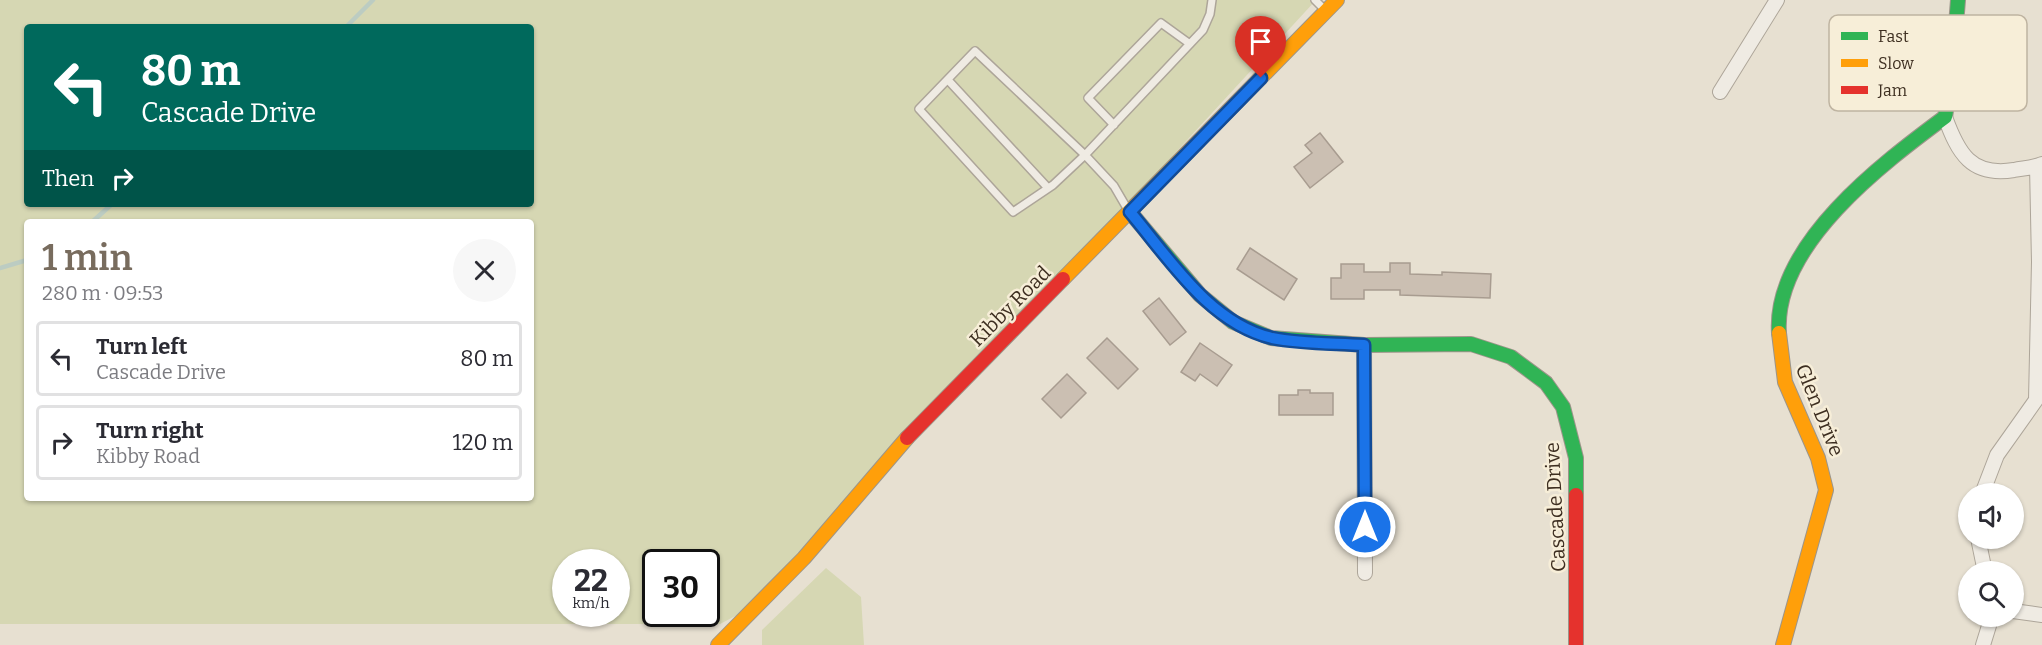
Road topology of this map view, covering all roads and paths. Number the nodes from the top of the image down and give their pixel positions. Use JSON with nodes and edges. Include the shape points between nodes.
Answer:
{"nodes":[{"id":1,"x":1212,"y":0,"type":"edge"},
{"id":2,"x":1315,"y":0,"type":"edge"},
{"id":3,"x":1337,"y":0,"type":"edge"},
{"id":4,"x":1777,"y":0,"type":"edge"},
{"id":5,"x":1958,"y":0,"type":"edge"},
{"id":6,"x":1326,"y":11,"type":"junction"},
{"id":7,"x":1957,"y":15,"type":"edge"},
{"id":8,"x":1190,"y":44,"type":"junction"},
{"id":9,"x":948,"y":80,"type":"junction"},
{"id":10,"x":1719,"y":92,"type":"dead end"},
{"id":11,"x":1946,"y":111,"type":"edge"},
{"id":12,"x":1945,"y":117,"type":"junction"},
{"id":13,"x":1114,"y":125,"type":"junction"},
{"id":14,"x":1085,"y":155,"type":"junction"},
{"id":15,"x":2040,"y":165,"type":"edge"},
{"id":16,"x":1048,"y":188,"type":"junction"},
{"id":17,"x":1130,"y":212,"type":"junction"},
{"id":18,"x":1364,"y":345,"type":"junction"},
{"id":19,"x":2039,"y":402,"type":"edge"},
{"id":20,"x":1986,"y":483,"type":"edge"},
{"id":21,"x":1365,"y":573,"type":"dead end"},
{"id":22,"x":2024,"y":613,"type":"edge"},
{"id":23,"x":2042,"y":615,"type":"edge"},
{"id":24,"x":1989,"y":627,"type":"edge"},
{"id":25,"x":718,"y":645,"type":"edge"},
{"id":26,"x":1576,"y":645,"type":"edge"},
{"id":27,"x":1784,"y":645,"type":"edge"},
{"id":28,"x":1983,"y":645,"type":"edge"}],
"edges":[{"from":1,"to":8,"type":"lane","via":[[1203,30]]},
{"from":2,"to":6,"type":"lane"},
{"from":3,"to":6,"type":"street","name":"Kibby Road"},
{"from":4,"to":10,"type":"street"},
{"from":5,"to":7,"type":"street"},
{"from":6,"to":17,"type":"street","name":"Kibby Road"},
{"from":8,"to":13,"type":"lane"},
{"from":8,"to":13,"type":"lane","via":[[1161,23],[1088,98]]},
{"from":9,"to":14,"type":"lane","via":[[975,51]]},
{"from":9,"to":16,"type":"lane"},
{"from":9,"to":16,"type":"lane","via":[[919,109],[1013,212]]},
{"from":11,"to":12,"type":"street"},
{"from":12,"to":15,"type":"street","via":[[1953,140],[1976,167],[2007,171]]},
{"from":12,"to":27,"type":"street","name":"Glen Drive","via":[[1894,155],[1828,218],[1801,257],[1783,296],[1778,318],[1780,365],[1796,412],[1824,471],[1826,490]]},
{"from":13,"to":14,"type":"lane"},
{"from":14,"to":16,"type":"lane"},
{"from":14,"to":17,"type":"lane","via":[[1114,186]]},
{"from":15,"to":19,"type":"street"},
{"from":17,"to":18,"type":"street","name":"Cascade Drive","via":[[1200,296],[1233,322],[1271,338]]},
{"from":17,"to":25,"type":"street","name":"Kibby Road","via":[[907,438],[804,558]]},
{"from":18,"to":21,"type":"street"},
{"from":18,"to":26,"type":"street","name":"Cascade Drive","via":[[1471,344],[1511,357],[1546,383],[1563,407],[1576,458]]},
{"from":19,"to":20,"type":"street","via":[[1997,454]]},
{"from":22,"to":23,"type":"street"},
{"from":24,"to":28,"type":"street"}]}
